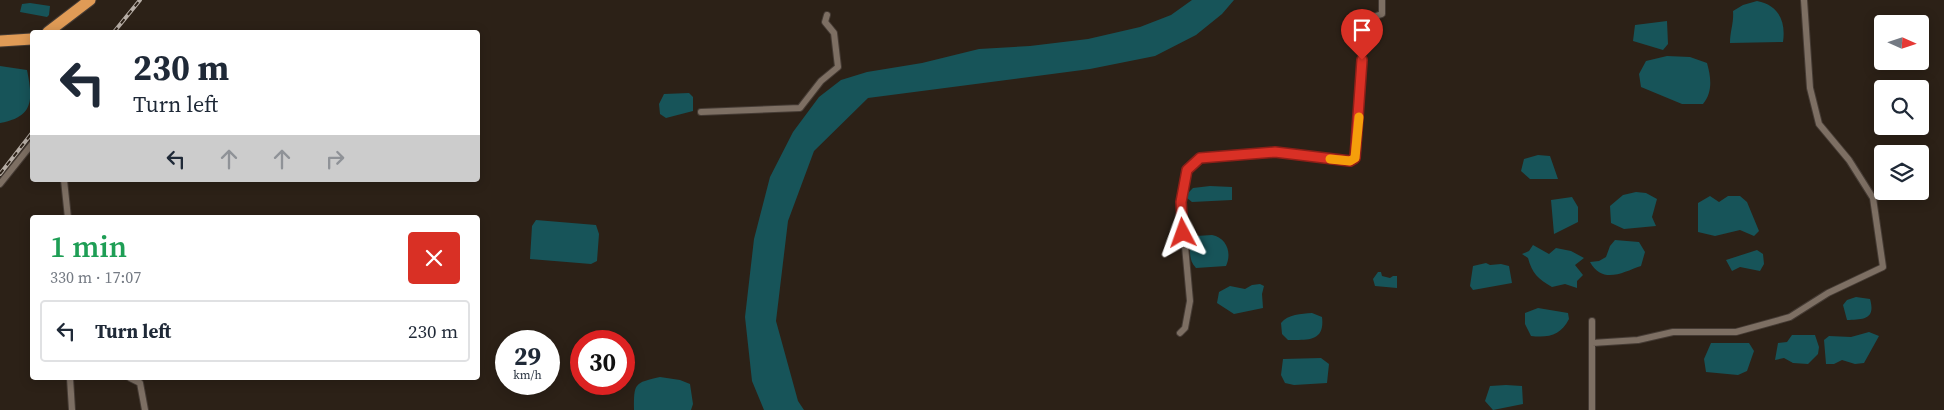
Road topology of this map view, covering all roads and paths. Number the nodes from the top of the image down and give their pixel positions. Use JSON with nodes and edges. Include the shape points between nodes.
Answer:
{"nodes":[{"id":1,"x":90,"y":0,"type":"edge"},
{"id":2,"x":1382,"y":0,"type":"edge"},
{"id":3,"x":1804,"y":0,"type":"edge"},
{"id":4,"x":827,"y":15,"type":"dead end"},
{"id":5,"x":51,"y":30,"type":"edge"},
{"id":6,"x":30,"y":39,"type":"edge"},
{"id":7,"x":0,"y":41,"type":"edge"},
{"id":8,"x":701,"y":112,"type":"dead end"},
{"id":9,"x":30,"y":146,"type":"edge"},
{"id":10,"x":64,"y":182,"type":"edge"},
{"id":11,"x":0,"y":184,"type":"edge"},
{"id":12,"x":68,"y":215,"type":"edge"},
{"id":13,"x":1592,"y":321,"type":"dead end"},
{"id":14,"x":1180,"y":333,"type":"dead end"},
{"id":15,"x":1592,"y":343,"type":"junction"},
{"id":16,"x":70,"y":380,"type":"edge"},
{"id":17,"x":134,"y":380,"type":"edge"},
{"id":18,"x":72,"y":410,"type":"edge"},
{"id":19,"x":145,"y":410,"type":"edge"},
{"id":20,"x":1592,"y":410,"type":"edge"}],
"edges":[{"from":1,"to":5,"type":"highway"},
{"from":2,"to":14,"type":"street","via":[[1382,14],[1367,19],[1364,27],[1355,158],[1350,161],[1275,152],[1200,158],[1187,170],[1181,202],[1190,301],[1185,328]]},
{"from":3,"to":15,"type":"street","via":[[1810,88],[1819,124],[1849,160],[1873,198],[1883,267],[1828,292],[1790,317],[1736,332],[1674,332],[1638,340]]},
{"from":4,"to":8,"type":"street","via":[[825,22],[834,33],[838,68],[821,81],[805,105],[800,108]]},
{"from":6,"to":7,"type":"highway"},
{"from":9,"to":11,"type":"street"},
{"from":10,"to":12,"type":"street"},
{"from":13,"to":15,"type":"street"},
{"from":15,"to":20,"type":"street"},
{"from":16,"to":18,"type":"street"},
{"from":17,"to":19,"type":"street","via":[[140,383]]}]}
